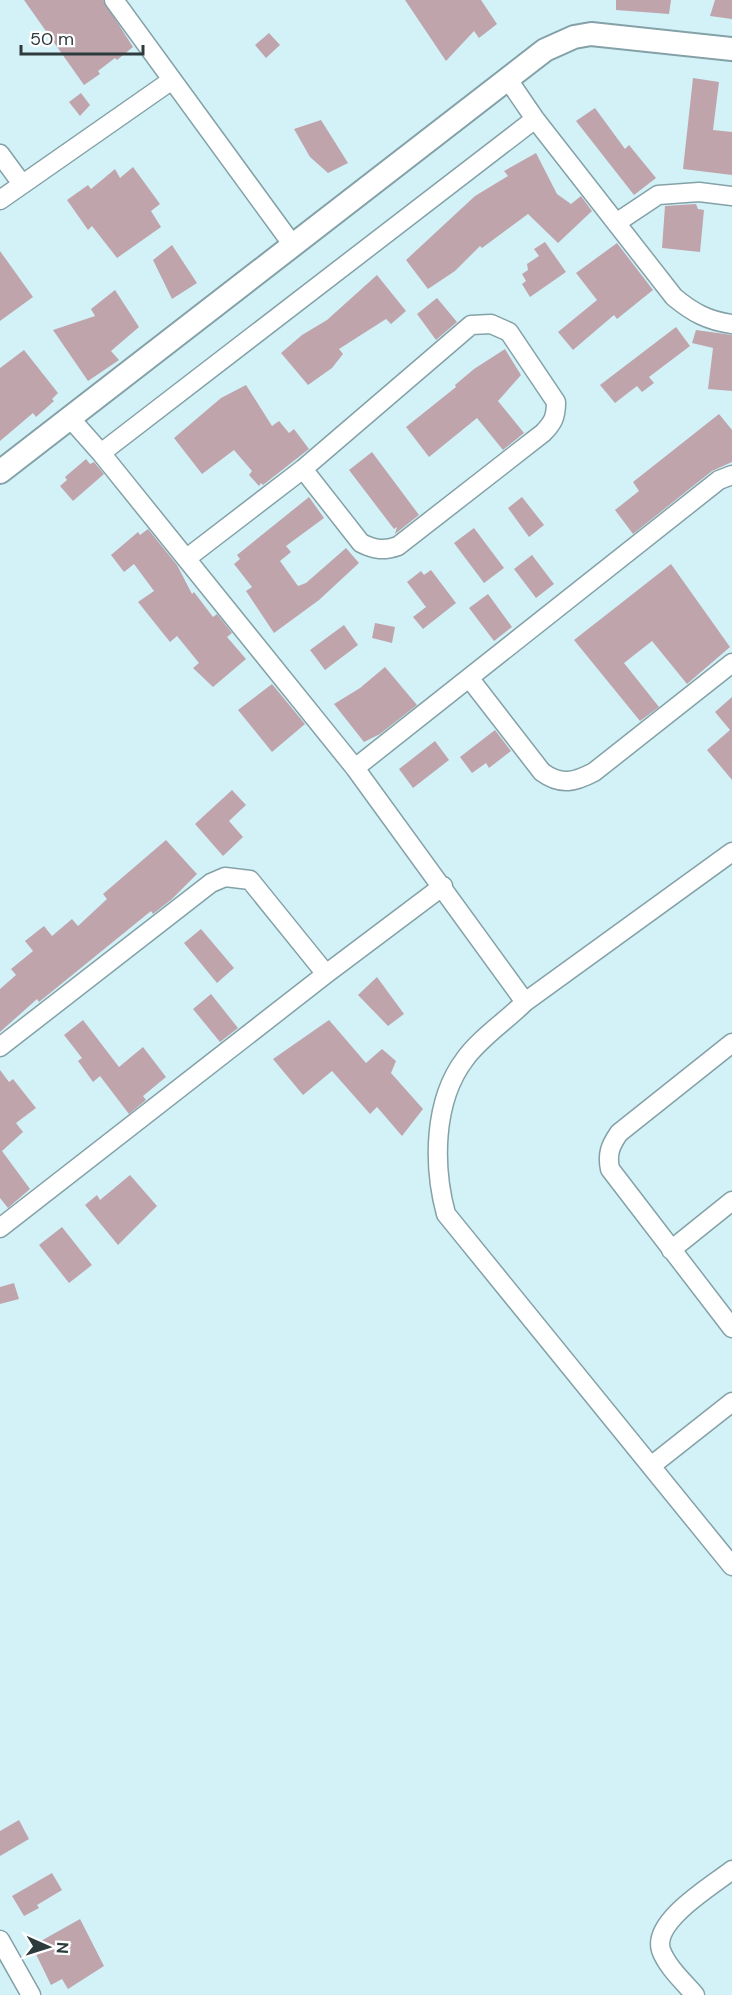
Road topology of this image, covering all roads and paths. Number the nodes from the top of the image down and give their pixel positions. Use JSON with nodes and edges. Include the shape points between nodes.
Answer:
{"nodes":[{"id":1,"x":114,"y":0,"type":"edge"},
{"id":2,"x":732,"y":49,"type":"edge"},
{"id":3,"x":507,"y":78,"type":"junction"},
{"id":4,"x":171,"y":80,"type":"junction"},
{"id":5,"x":535,"y":119,"type":"junction"},
{"id":6,"x":0,"y":154,"type":"edge"},
{"id":7,"x":22,"y":184,"type":"junction"},
{"id":8,"x":732,"y":196,"type":"edge"},
{"id":9,"x":0,"y":200,"type":"edge"},
{"id":10,"x":616,"y":223,"type":"junction"},
{"id":11,"x":292,"y":244,"type":"junction"},
{"id":12,"x":732,"y":324,"type":"edge"},
{"id":13,"x":70,"y":418,"type":"junction"},
{"id":14,"x":101,"y":453,"type":"junction"},
{"id":15,"x":303,"y":469,"type":"junction"},
{"id":16,"x":0,"y":472,"type":"edge"},
{"id":17,"x":732,"y":475,"type":"edge"},
{"id":18,"x":187,"y":558,"type":"junction"},
{"id":19,"x":732,"y":663,"type":"edge"},
{"id":20,"x":470,"y":679,"type":"junction"},
{"id":21,"x":355,"y":768,"type":"junction"},
{"id":22,"x":732,"y":852,"type":"edge"},
{"id":23,"x":443,"y":886,"type":"junction"},
{"id":24,"x":326,"y":974,"type":"junction"},
{"id":25,"x":525,"y":1002,"type":"junction"},
{"id":26,"x":732,"y":1043,"type":"edge"},
{"id":27,"x":0,"y":1047,"type":"edge"},
{"id":28,"x":732,"y":1201,"type":"edge"},
{"id":29,"x":0,"y":1228,"type":"edge"},
{"id":30,"x":671,"y":1250,"type":"junction"},
{"id":31,"x":732,"y":1328,"type":"edge"},
{"id":32,"x":732,"y":1402,"type":"edge"},
{"id":33,"x":651,"y":1466,"type":"junction"},
{"id":34,"x":732,"y":1566,"type":"edge"},
{"id":35,"x":732,"y":1870,"type":"edge"},
{"id":36,"x":0,"y":1940,"type":"edge"},
{"id":37,"x":31,"y":1995,"type":"edge"},
{"id":38,"x":695,"y":1995,"type":"edge"}],
"edges":[{"from":1,"to":4,"type":"street"},
{"from":2,"to":3,"type":"street","via":[[591,34],[545,50]]},
{"from":3,"to":5,"type":"street"},
{"from":3,"to":11,"type":"street"},
{"from":4,"to":7,"type":"street"},
{"from":4,"to":11,"type":"street"},
{"from":5,"to":10,"type":"street"},
{"from":5,"to":14,"type":"street"},
{"from":6,"to":7,"type":"street"},
{"from":7,"to":9,"type":"street"},
{"from":8,"to":10,"type":"street","via":[[699,192],[658,195]]},
{"from":10,"to":12,"type":"street","via":[[674,297],[707,319]]},
{"from":11,"to":13,"type":"street"},
{"from":13,"to":14,"type":"street"},
{"from":13,"to":16,"type":"street"},
{"from":14,"to":18,"type":"street"},
{"from":15,"to":15,"type":"street","via":[[471,325],[490,324],[508,332],[556,402],[556,415],[543,433],[399,546],[387,550],[374,550],[361,543]]},
{"from":15,"to":18,"type":"street"},
{"from":17,"to":20,"type":"street","via":[[719,480]]},
{"from":18,"to":21,"type":"street"},
{"from":19,"to":20,"type":"street","via":[[594,772],[567,783],[542,772]]},
{"from":20,"to":21,"type":"street"},
{"from":21,"to":23,"type":"street"},
{"from":22,"to":25,"type":"street"},
{"from":23,"to":24,"type":"street"},
{"from":23,"to":25,"type":"street"},
{"from":24,"to":27,"type":"street","via":[[250,880],[225,877],[211,883]]},
{"from":24,"to":29,"type":"street"},
{"from":25,"to":33,"type":"street","via":[[465,1059],[445,1099],[438,1148],[438,1186],[446,1214]]},
{"from":26,"to":30,"type":"street","via":[[619,1133],[611,1144],[610,1169]]},
{"from":28,"to":30,"type":"street"},
{"from":30,"to":31,"type":"street"},
{"from":32,"to":33,"type":"street"},
{"from":33,"to":34,"type":"street"},
{"from":35,"to":38,"type":"street","via":[[669,1920],[661,1932],[660,1948],[667,1961]]},
{"from":36,"to":37,"type":"street"}]}
